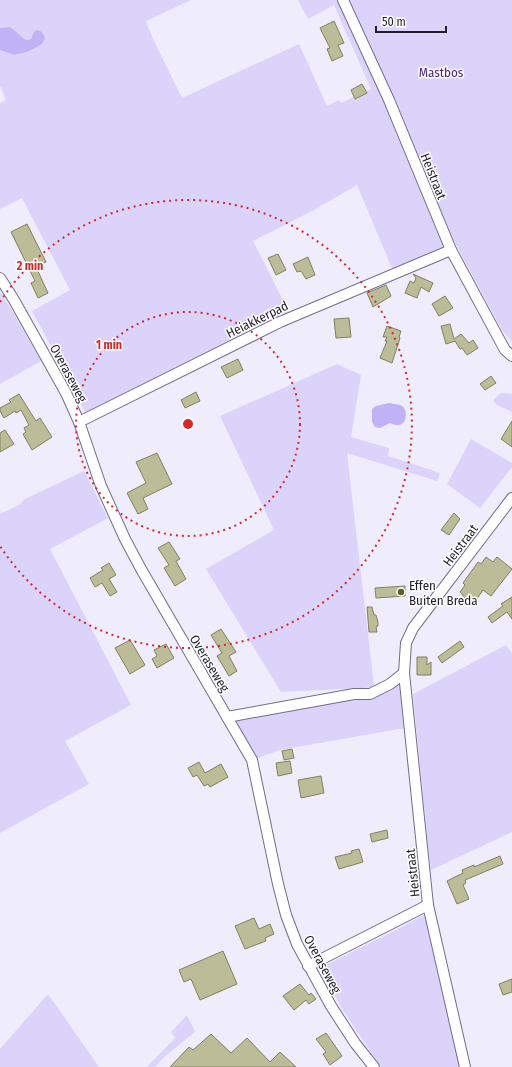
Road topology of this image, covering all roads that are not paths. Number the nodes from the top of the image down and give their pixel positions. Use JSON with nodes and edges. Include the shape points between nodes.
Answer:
{"nodes":[{"id":1,"x":343,"y":0,"type":"edge"},
{"id":2,"x":451,"y":250,"type":"junction"},
{"id":3,"x":0,"y":278,"type":"edge"},
{"id":4,"x":512,"y":356,"type":"edge"},
{"id":5,"x":79,"y":422,"type":"junction"},
{"id":6,"x":512,"y":498,"type":"edge"},
{"id":7,"x":404,"y":673,"type":"junction"},
{"id":8,"x":227,"y":717,"type":"junction"},
{"id":9,"x":428,"y":905,"type":"junction"},
{"id":10,"x":308,"y":966,"type":"junction"},
{"id":11,"x":374,"y":1067,"type":"edge"},
{"id":12,"x":465,"y":1067,"type":"edge"}],
"edges":[{"from":1,"to":2,"type":"street","name":"Heistraat","via":[[390,100]]},
{"from":2,"to":4,"type":"street","name":"Heistraat","via":[[505,350]]},
{"from":2,"to":5,"type":"street","name":"Heiakkerpad","via":[[280,322]]},
{"from":3,"to":5,"type":"street","name":"Overaseweg","via":[[66,393]]},
{"from":5,"to":8,"type":"street","name":"Overaseweg","via":[[97,474],[125,539]]},
{"from":6,"to":7,"type":"street","name":"Heistraat","via":[[413,628],[406,644]]},
{"from":7,"to":8,"type":"street","via":[[390,684],[370,694],[354,694]]},
{"from":7,"to":9,"type":"street","name":"Heistraat"},
{"from":8,"to":10,"type":"street","name":"Overaseweg","via":[[252,760],[284,907]]},
{"from":9,"to":10,"type":"street"},
{"from":9,"to":12,"type":"street","name":"Heistraat"},
{"from":10,"to":11,"type":"street","name":"Overaseweg","via":[[355,1043]]}]}
